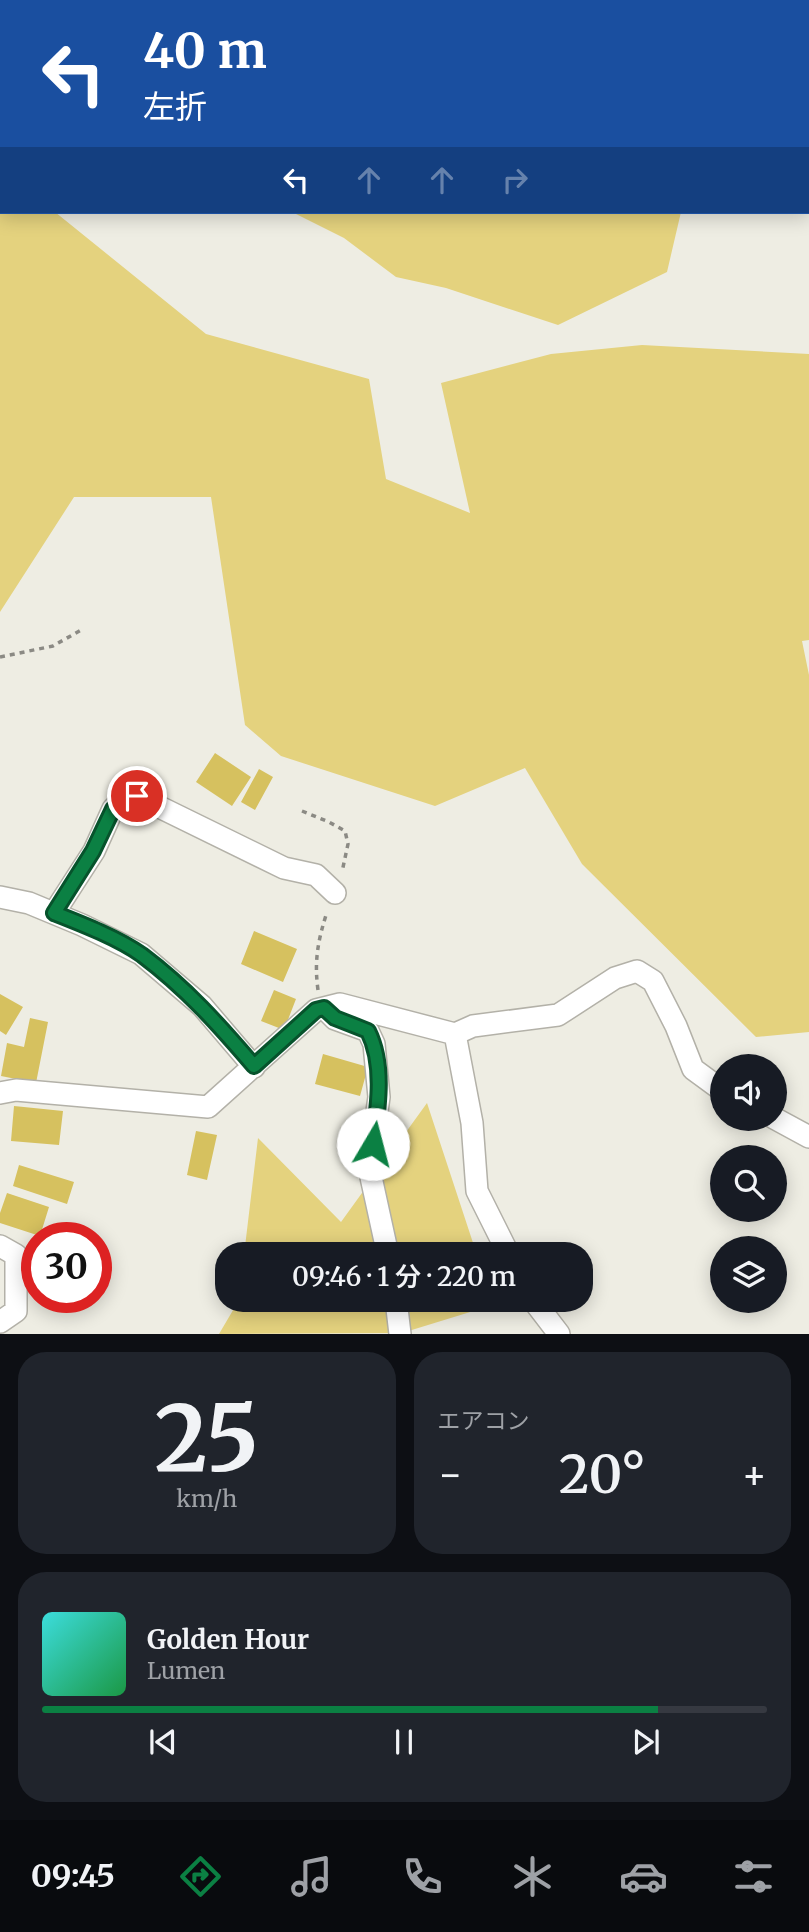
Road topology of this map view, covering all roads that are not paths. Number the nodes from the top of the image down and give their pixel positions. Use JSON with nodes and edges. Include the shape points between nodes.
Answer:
{"nodes":[{"id":1,"x":335,"y":893,"type":"dead end"},
{"id":2,"x":0,"y":897,"type":"edge"},
{"id":3,"x":54,"y":913,"type":"junction"},
{"id":4,"x":324,"y":1008,"type":"junction"},
{"id":5,"x":455,"y":1034,"type":"junction"},
{"id":6,"x":254,"y":1066,"type":"junction"},
{"id":7,"x":710,"y":1081,"type":"edge"},
{"id":8,"x":0,"y":1093,"type":"edge"},
{"id":9,"x":787,"y":1125,"type":"edge"},
{"id":10,"x":809,"y":1137,"type":"edge"},
{"id":11,"x":385,"y":1242,"type":"edge"},
{"id":12,"x":502,"y":1242,"type":"edge"},
{"id":13,"x":0,"y":1246,"type":"edge"},
{"id":14,"x":397,"y":1312,"type":"edge"},
{"id":15,"x":542,"y":1312,"type":"edge"},
{"id":16,"x":0,"y":1322,"type":"edge"},
{"id":17,"x":400,"y":1334,"type":"edge"},
{"id":18,"x":559,"y":1334,"type":"edge"}],
"edges":[{"from":1,"to":3,"type":"street","via":[[317,875],[284,868],[137,796],[122,800],[113,809]]},
{"from":2,"to":3,"type":"street"},
{"from":3,"to":6,"type":"street","via":[[141,954],[202,1006]]},
{"from":4,"to":5,"type":"street","via":[[340,1004]]},
{"from":4,"to":6,"type":"street","via":[[316,1010]]},
{"from":4,"to":11,"type":"street","via":[[335,1018],[368,1031],[374,1044],[379,1097],[369,1168]]},
{"from":5,"to":7,"type":"street","via":[[473,1026],[558,1015],[615,978],[637,971],[653,981],[693,1069]]},
{"from":5,"to":12,"type":"street","via":[[472,1123],[477,1191]]},
{"from":6,"to":8,"type":"street","via":[[208,1107],[16,1090]]},
{"from":9,"to":10,"type":"street"},
{"from":13,"to":16,"type":"street","via":[[16,1255],[16,1311]]},
{"from":14,"to":17,"type":"street"},
{"from":15,"to":18,"type":"street"}]}
